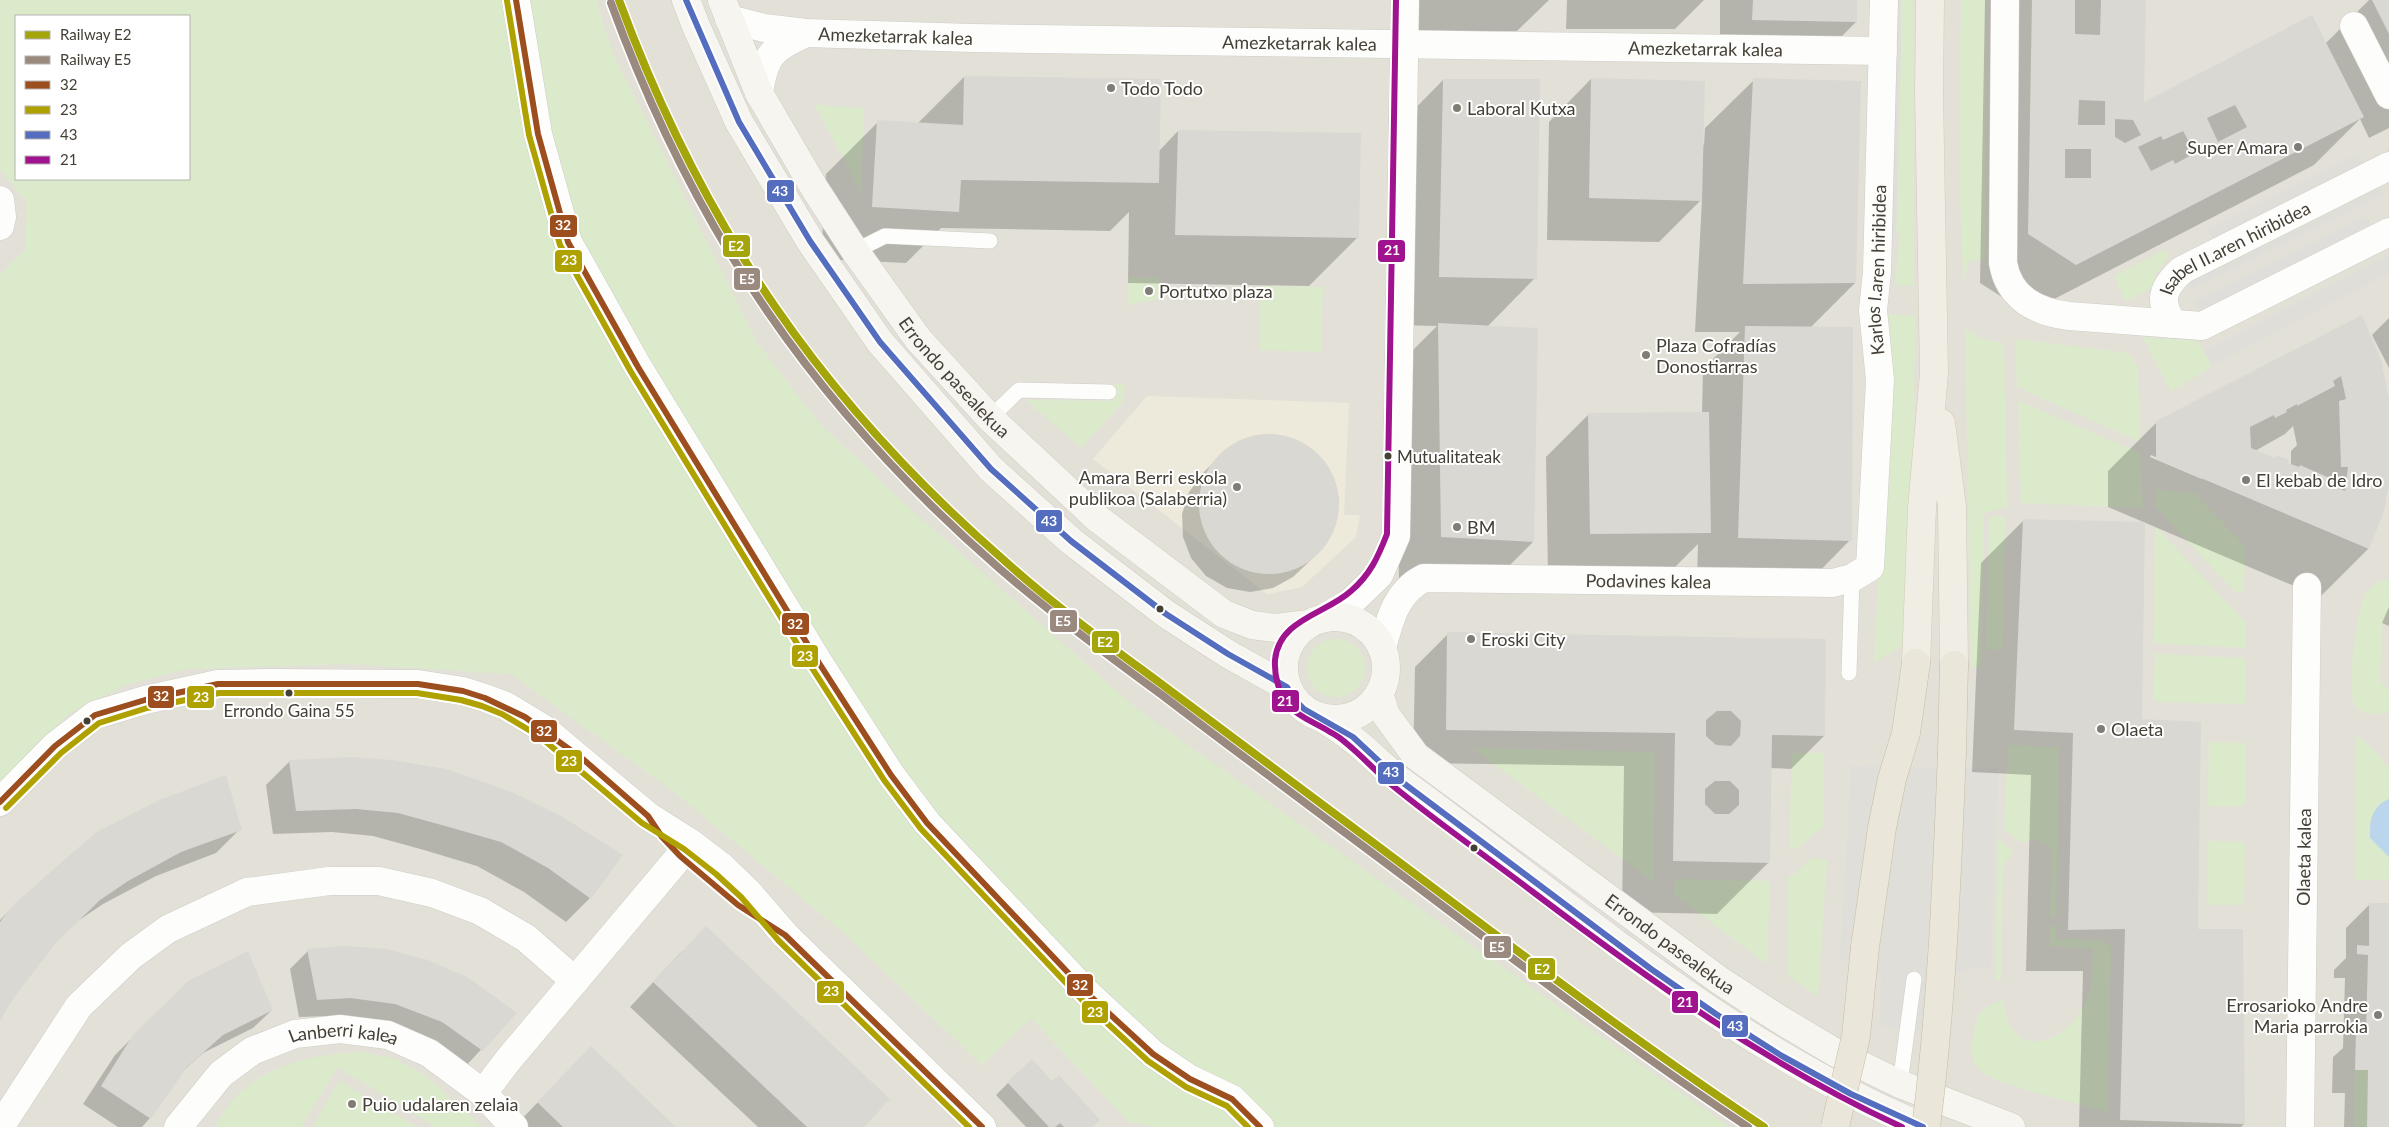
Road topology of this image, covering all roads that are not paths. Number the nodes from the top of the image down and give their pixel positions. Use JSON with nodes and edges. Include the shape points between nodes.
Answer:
{"nodes":[{"id":1,"x":516,"y":0,"type":"edge"},
{"id":2,"x":686,"y":0,"type":"edge"},
{"id":3,"x":1404,"y":0,"type":"edge"},
{"id":4,"x":1884,"y":0,"type":"edge"},
{"id":5,"x":1930,"y":0,"type":"edge"},
{"id":6,"x":2005,"y":0,"type":"edge"},
{"id":7,"x":726,"y":9,"type":"edge"},
{"id":8,"x":2354,"y":26,"type":"dead end"},
{"id":9,"x":806,"y":34,"type":"junction"},
{"id":10,"x":1404,"y":44,"type":"junction"},
{"id":11,"x":1883,"y":52,"type":"junction"},
{"id":12,"x":759,"y":93,"type":"junction"},
{"id":13,"x":2389,"y":95,"type":"edge"},
{"id":14,"x":2389,"y":166,"type":"edge"},
{"id":15,"x":0,"y":200,"type":"edge"},
{"id":16,"x":0,"y":226,"type":"edge"},
{"id":17,"x":2389,"y":232,"type":"edge"},
{"id":18,"x":990,"y":241,"type":"dead end"},
{"id":19,"x":855,"y":251,"type":"junction"},
{"id":20,"x":2173,"y":324,"type":"junction"},
{"id":21,"x":1934,"y":372,"type":"junction"},
{"id":22,"x":1109,"y":392,"type":"dead end"},
{"id":23,"x":990,"y":418,"type":"junction"},
{"id":24,"x":1396,"y":536,"type":"junction"},
{"id":25,"x":1861,"y":573,"type":"junction"},
{"id":26,"x":1424,"y":578,"type":"junction"},
{"id":27,"x":2306,"y":587,"type":"dead end"},
{"id":28,"x":1316,"y":621,"type":"junction"},
{"id":29,"x":1382,"y":648,"type":"junction"},
{"id":30,"x":1916,"y":663,"type":"joint"},
{"id":31,"x":1954,"y":666,"type":"joint"},
{"id":32,"x":1849,"y":673,"type":"dead end"},
{"id":33,"x":1287,"y":687,"type":"junction"},
{"id":34,"x":1379,"y":694,"type":"junction"},
{"id":35,"x":1317,"y":716,"type":"junction"},
{"id":36,"x":0,"y":802,"type":"edge"},
{"id":37,"x":648,"y":816,"type":"junction"},
{"id":38,"x":680,"y":856,"type":"junction"},
{"id":39,"x":785,"y":935,"type":"junction"},
{"id":40,"x":1914,"y":979,"type":"dead end"},
{"id":41,"x":575,"y":981,"type":"junction"},
{"id":42,"x":1900,"y":1084,"type":"junction"},
{"id":43,"x":483,"y":1093,"type":"junction"},
{"id":44,"x":0,"y":1127,"type":"edge"},
{"id":45,"x":178,"y":1127,"type":"edge"},
{"id":46,"x":514,"y":1127,"type":"edge"},
{"id":47,"x":982,"y":1127,"type":"edge"},
{"id":48,"x":1260,"y":1127,"type":"edge"},
{"id":49,"x":1835,"y":1127,"type":"edge"},
{"id":50,"x":1924,"y":1127,"type":"edge"},
{"id":51,"x":2010,"y":1127,"type":"edge"},
{"id":52,"x":2300,"y":1127,"type":"edge"}],
"edges":[{"from":1,"to":48,"type":"street","via":[[538,134],[568,242],[638,367],[890,775],[927,823],[1089,995],[1154,1054],[1190,1079],[1232,1099]]},
{"from":2,"to":33,"type":"main road","name":"Errondo pasealekua","via":[[739,122],[810,241],[880,342],[991,469],[1070,541],[1166,614]]},
{"from":3,"to":10,"type":"street"},
{"from":4,"to":11,"type":"street","name":"Karlos I.aren hiribidea"},
{"from":5,"to":21,"type":"main road","via":[[1928,93]]},
{"from":6,"to":20,"type":"street","via":[[2003,263],[2007,281],[2028,303],[2047,313]]},
{"from":7,"to":9,"type":"street","name":"Amezketarrak kalea","via":[[764,28]]},
{"from":7,"to":12,"type":"main road","name":"Errondo pasealekua"},
{"from":8,"to":13,"type":"street"},
{"from":9,"to":10,"type":"street","name":"Amezketarrak kalea"},
{"from":9,"to":12,"type":"street","name":"Amezketarrak kalea","via":[[771,53],[762,71]]},
{"from":10,"to":11,"type":"street","name":"Amezketarrak kalea"},
{"from":10,"to":24,"type":"street"},
{"from":11,"to":25,"type":"street","name":"Karlos I.aren hiribidea","via":[[1877,272],[1873,310],[1880,380]]},
{"from":12,"to":19,"type":"main road","name":"Errondo pasealekua"},
{"from":14,"to":20,"type":"street","name":"Isabel II.aren hiribidea","via":[[2182,270],[2171,279],[2163,296],[2164,310]]},
{"from":15,"to":16,"type":"street"},
{"from":17,"to":20,"type":"street","name":"Isabel II.aren hiribidea","via":[[2202,326]]},
{"from":18,"to":19,"type":"lane","via":[[884,236]]},
{"from":19,"to":23,"type":"main road","name":"Errondo pasealekua","via":[[918,339]]},
{"from":21,"to":30,"type":"main road","via":[[1922,508]]},
{"from":21,"to":31,"type":"main road","via":[[1952,507]]},
{"from":22,"to":23,"type":"lane","via":[[1018,390]]},
{"from":23,"to":28,"type":"main road","name":"Errondo pasealekua","via":[[1096,518],[1224,614],[1252,625],[1275,628]]},
{"from":24,"to":26,"type":"street","via":[[1405,560]]},
{"from":24,"to":28,"type":"street","via":[[1379,575],[1350,603]]},
{"from":25,"to":26,"type":"street","name":"Podavines kalea","via":[[1833,583]]},
{"from":25,"to":32,"type":"lane"},
{"from":26,"to":29,"type":"street","via":[[1414,583],[1397,602]]},
{"from":27,"to":52,"type":"street","name":"Olaeta kalea"},
{"from":28,"to":29,"type":"main road","via":[[1345,618],[1365,626]]},
{"from":28,"to":33,"type":"main road","via":[[1295,635],[1286,651]]},
{"from":29,"to":34,"type":"main road","via":[[1386,671]]},
{"from":30,"to":49,"type":"highway","bridge":true,"via":[[1906,733],[1882,828],[1856,1036]]},
{"from":31,"to":50,"type":"highway","bridge":true,"via":[[1944,931],[1937,1026]]},
{"from":33,"to":35,"type":"main road","via":[[1304,709]]},
{"from":34,"to":35,"type":"main road","via":[[1368,708],[1352,716],[1334,719]]},
{"from":34,"to":42,"type":"main road","name":"Errondo pasealekua","via":[[1386,715],[1416,756],[1719,980],[1836,1053]]},
{"from":35,"to":50,"type":"main road","name":"Errondo pasealekua","via":[[1353,737],[1398,780],[1704,1007],[1825,1081]]},
{"from":36,"to":37,"type":"street","via":[[54,746],[95,715],[145,700],[218,684],[418,684],[463,691],[506,706],[584,760]]},
{"from":37,"to":38,"type":"street"},
{"from":37,"to":39,"type":"street","via":[[722,867]]},
{"from":38,"to":39,"type":"street","via":[[738,905]]},
{"from":38,"to":41,"type":"street"},
{"from":39,"to":47,"type":"street"},
{"from":40,"to":42,"type":"lane"},
{"from":41,"to":43,"type":"street"},
{"from":41,"to":44,"type":"street","via":[[526,938],[480,912],[432,893],[379,881],[329,881],[247,892],[168,929],[131,956],[79,1006]]},
{"from":42,"to":51,"type":"main road","name":"Errondo pasealekua"},
{"from":43,"to":45,"type":"street","name":"Lanberri kalea","via":[[429,1053],[388,1034],[340,1029],[295,1034],[252,1051],[221,1074]]},
{"from":43,"to":46,"type":"street","name":"Lanberri kalea"}]}
